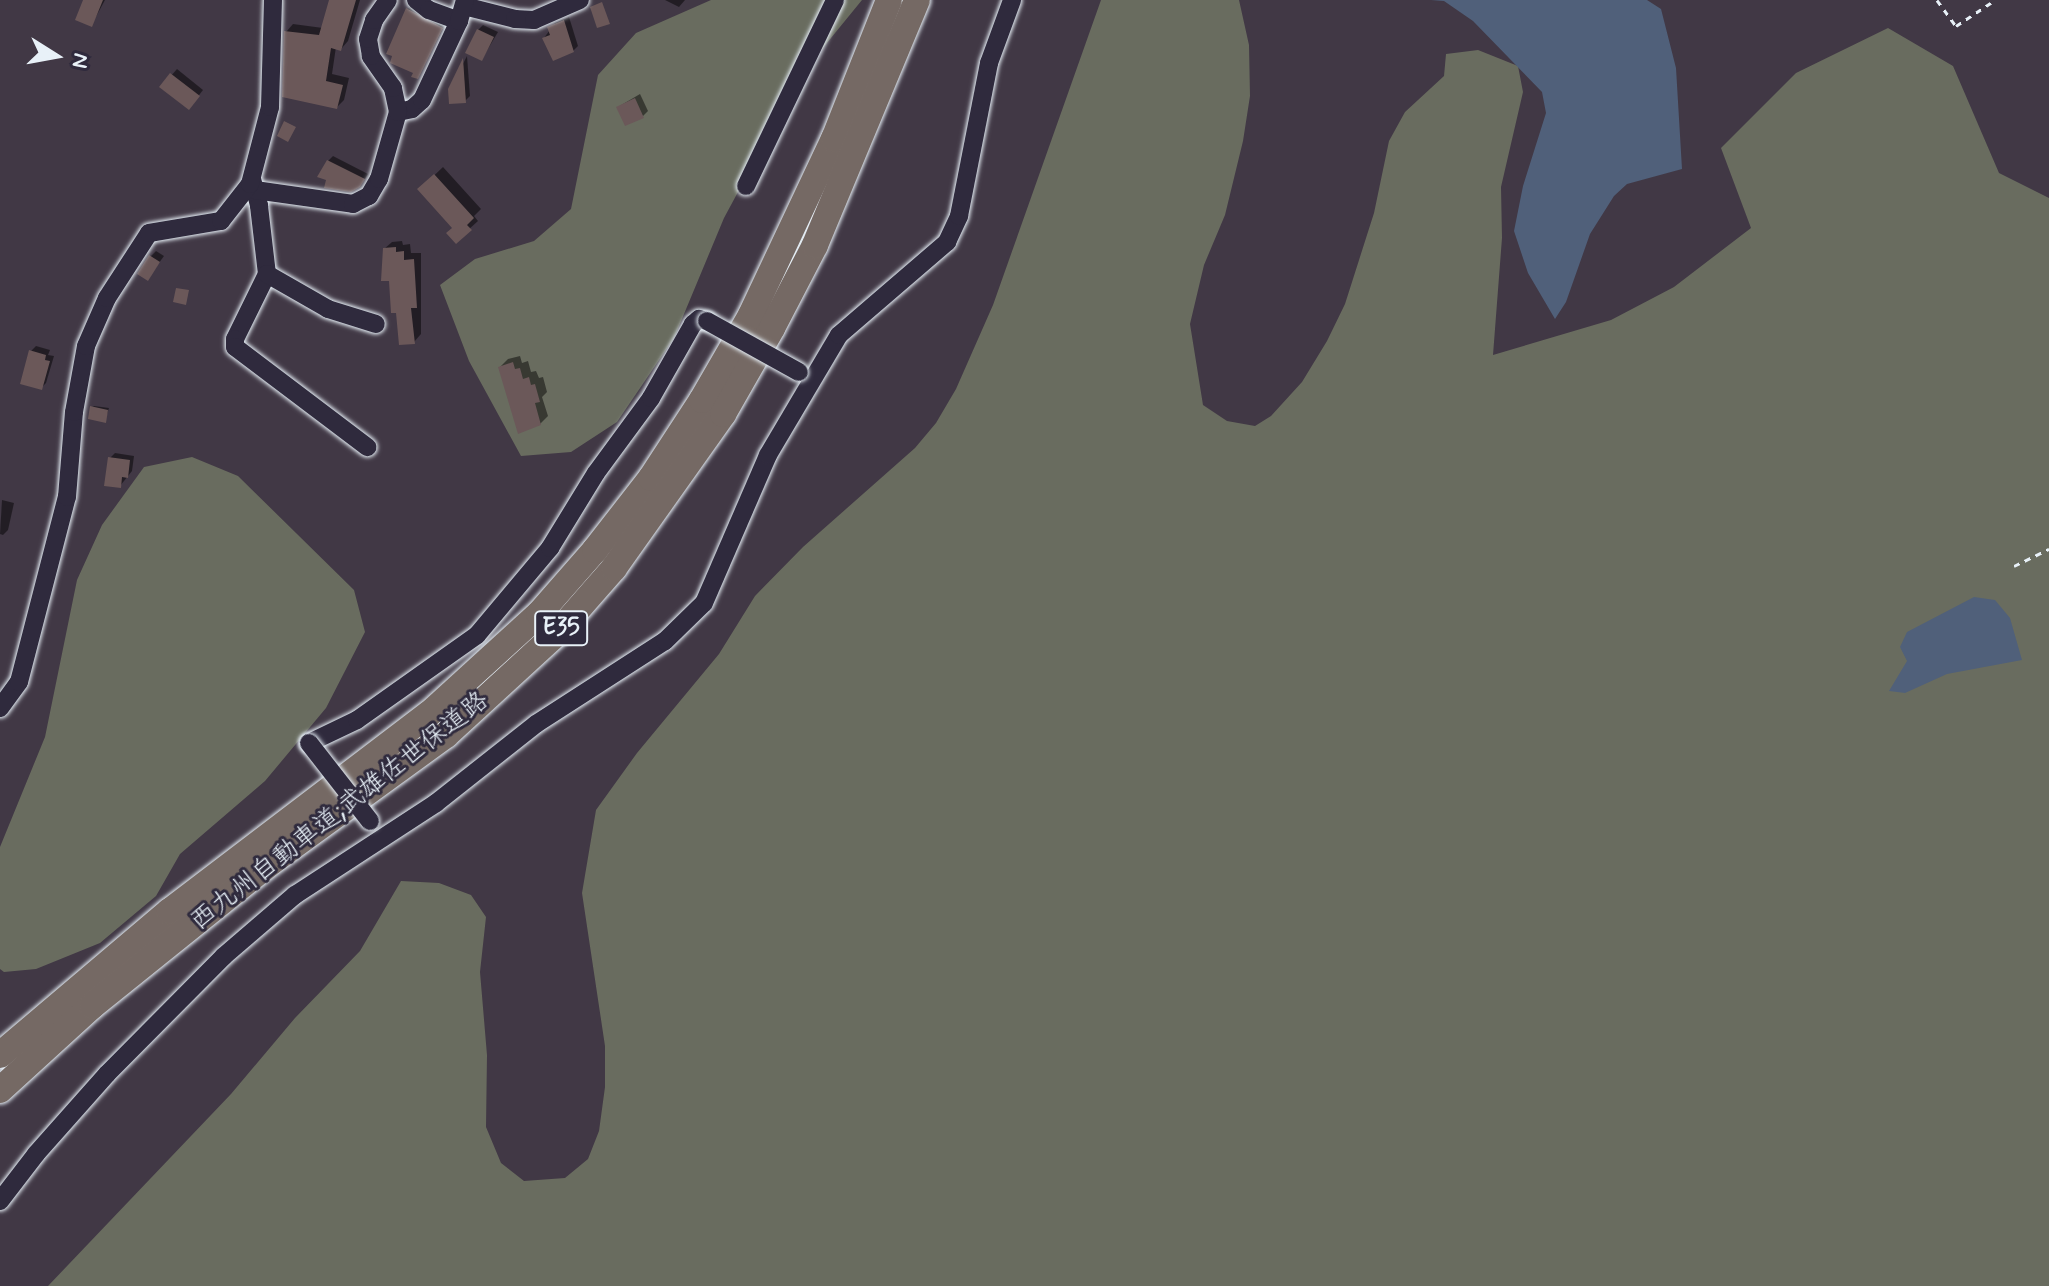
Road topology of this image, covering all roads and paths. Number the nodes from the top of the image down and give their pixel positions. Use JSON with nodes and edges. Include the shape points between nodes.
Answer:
{"nodes":[{"id":1,"x":273,"y":0,"type":"edge"},
{"id":2,"x":388,"y":0,"type":"edge"},
{"id":3,"x":416,"y":0,"type":"edge"},
{"id":4,"x":580,"y":0,"type":"edge"},
{"id":5,"x":835,"y":0,"type":"edge"},
{"id":6,"x":886,"y":0,"type":"edge"},
{"id":7,"x":920,"y":0,"type":"edge"},
{"id":8,"x":1012,"y":0,"type":"edge"},
{"id":9,"x":1937,"y":0,"type":"edge"},
{"id":10,"x":1995,"y":0,"type":"edge"},
{"id":11,"x":463,"y":9,"type":"edge"},
{"id":12,"x":398,"y":112,"type":"junction"},
{"id":13,"x":253,"y":185,"type":"junction"},
{"id":14,"x":746,"y":186,"type":"dead end"},
{"id":15,"x":267,"y":274,"type":"junction"},
{"id":16,"x":376,"y":324,"type":"dead end"},
{"id":17,"x":805,"y":375,"type":"junction"},
{"id":18,"x":367,"y":447,"type":"dead end"},
{"id":19,"x":2049,"y":549,"type":"edge"},
{"id":20,"x":2014,"y":566,"type":"dead end"},
{"id":21,"x":0,"y":708,"type":"edge"},
{"id":22,"x":376,"y":828,"type":"junction"},
{"id":23,"x":0,"y":1055,"type":"edge"},
{"id":24,"x":0,"y":1090,"type":"edge"},
{"id":25,"x":0,"y":1201,"type":"edge"}],
"edges":[{"from":1,"to":13,"type":"street","via":[[270,107]]},
{"from":2,"to":12,"type":"street","via":[[368,39],[371,56],[393,88]]},
{"from":3,"to":11,"type":"street","via":[[429,10]]},
{"from":4,"to":11,"type":"street","via":[[534,20]]},
{"from":5,"to":14,"type":"street"},
{"from":6,"to":23,"type":"highway","name":"西九州自動車道;武雄佐世保道路","number":"E35","via":[[834,139],[751,315],[651,478],[595,550],[539,614],[429,714],[170,911]]},
{"from":7,"to":24,"type":"highway","name":"西九州自動車道;武雄佐世保道路","number":"E35","via":[[815,245],[772,328],[714,428],[614,568],[558,632],[446,735],[271,862],[92,1006]]},
{"from":8,"to":17,"type":"street","via":[[989,63],[959,216],[947,242],[850,324]]},
{"from":9,"to":10,"type":"path","via":[[1956,26]]},
{"from":11,"to":12,"type":"street","via":[[422,100]]},
{"from":12,"to":13,"type":"street","via":[[379,179],[363,200],[341,203]]},
{"from":13,"to":15,"type":"street"},
{"from":13,"to":21,"type":"street","via":[[221,221],[149,233],[107,298],[86,346],[67,497],[43,594],[19,682]]},
{"from":15,"to":16,"type":"street","via":[[328,309]]},
{"from":15,"to":18,"type":"street","via":[[235,347]]},
{"from":17,"to":22,"type":"street","via":[[704,603],[682,629],[536,724],[436,803]]},
{"from":17,"to":22,"type":"street","bridge":true,"via":[[707,321],[693,324],[651,398],[550,548],[477,635],[357,720],[309,743]]},
{"from":19,"to":20,"type":"path"},
{"from":22,"to":25,"type":"street","via":[[224,956],[107,1074]]}]}
